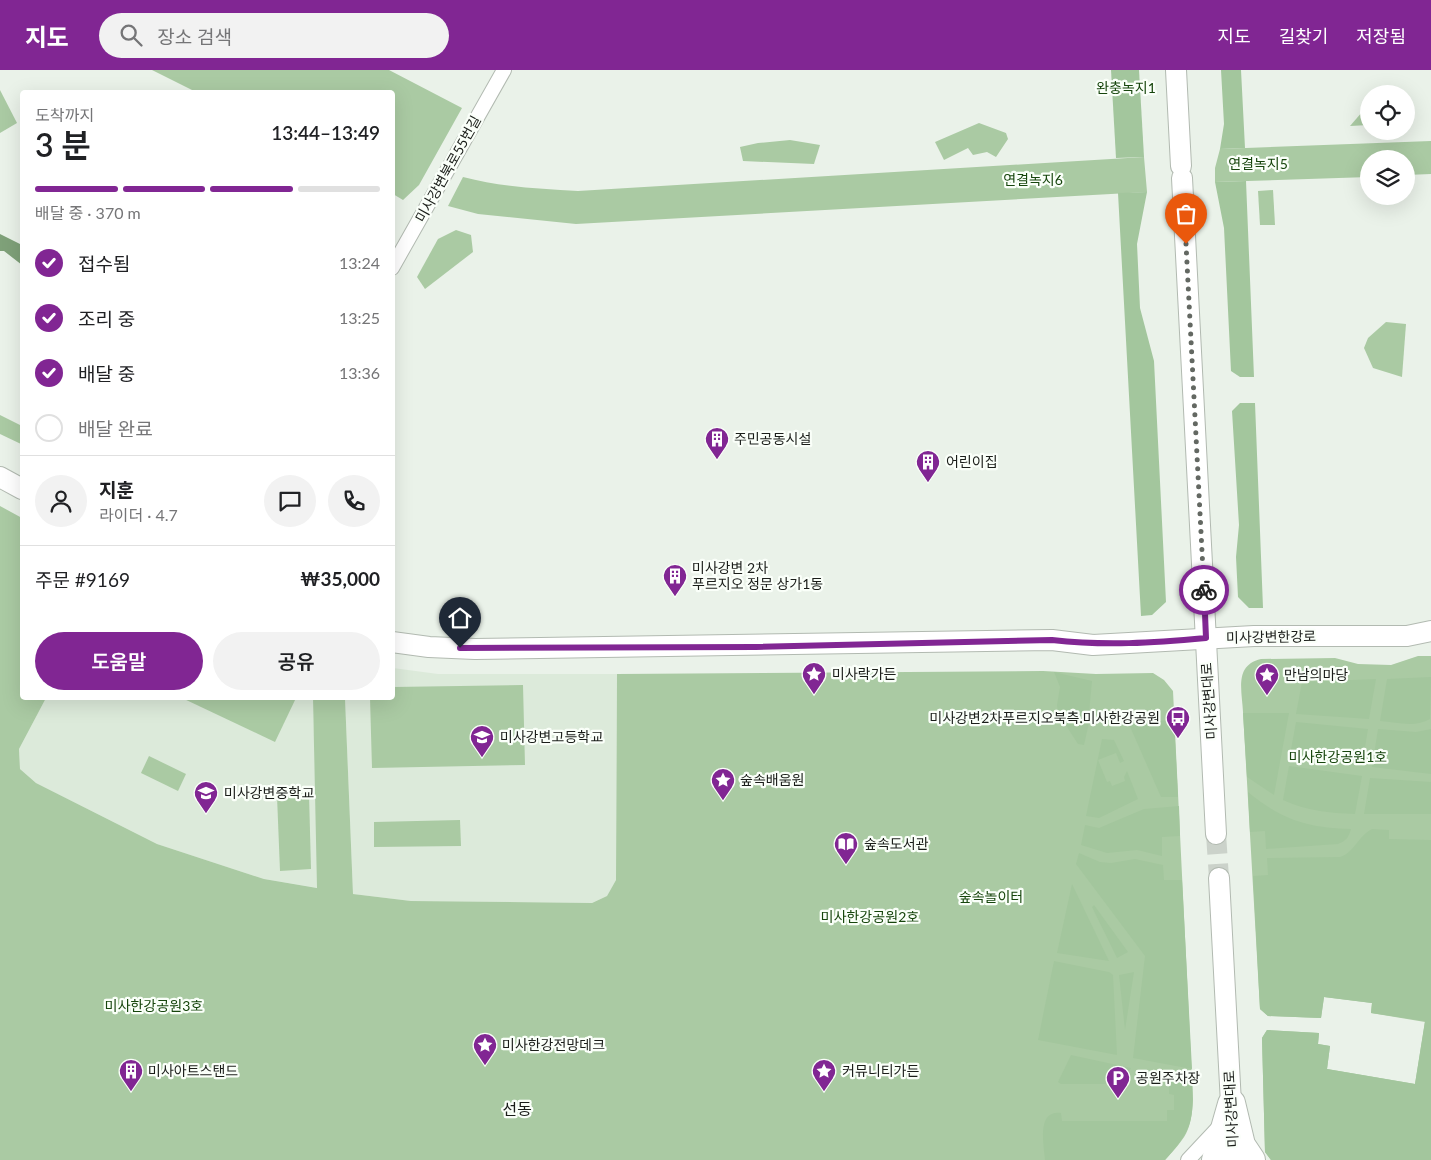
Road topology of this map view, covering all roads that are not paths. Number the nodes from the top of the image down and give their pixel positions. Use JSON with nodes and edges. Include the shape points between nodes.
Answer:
{"nodes":[{"id":1,"x":504,"y":70,"type":"edge"},
{"id":2,"x":1176,"y":70,"type":"edge"},
{"id":3,"x":395,"y":263,"type":"edge"},
{"id":4,"x":0,"y":477,"type":"edge"},
{"id":5,"x":20,"y":488,"type":"edge"},
{"id":6,"x":1431,"y":631,"type":"edge"},
{"id":7,"x":1206,"y":638,"type":"junction"},
{"id":8,"x":395,"y":642,"type":"edge"},
{"id":9,"x":1216,"y":834,"type":"tunnel mouth"},
{"id":10,"x":1218,"y":878,"type":"tunnel mouth"},
{"id":11,"x":1230,"y":1109,"type":"junction"},
{"id":12,"x":1188,"y":1160,"type":"edge"},
{"id":13,"x":1215,"y":1160,"type":"edge"},
{"id":14,"x":1234,"y":1160,"type":"edge"},
{"id":15,"x":1252,"y":1160,"type":"edge"}],
"edges":[{"from":1,"to":3,"type":"street","name":"미사강변북로55번길"},
{"from":2,"to":7,"type":"street","name":"미사강변대로"},
{"from":4,"to":5,"type":"street"},
{"from":6,"to":7,"type":"street","name":"미사강변한강로","via":[[1407,636]]},
{"from":7,"to":8,"type":"street","name":"미사강변한강로","via":[[1093,645],[1052,640],[484,649]]},
{"from":7,"to":9,"type":"street","name":"미사강변대로"},
{"from":10,"to":11,"type":"street","name":"미사강변대로"},
{"from":11,"to":12,"type":"street"},
{"from":11,"to":13,"type":"highway"},
{"from":11,"to":14,"type":"street","name":"미사강변대로"},
{"from":11,"to":15,"type":"highway","via":[[1242,1145]]}]}
